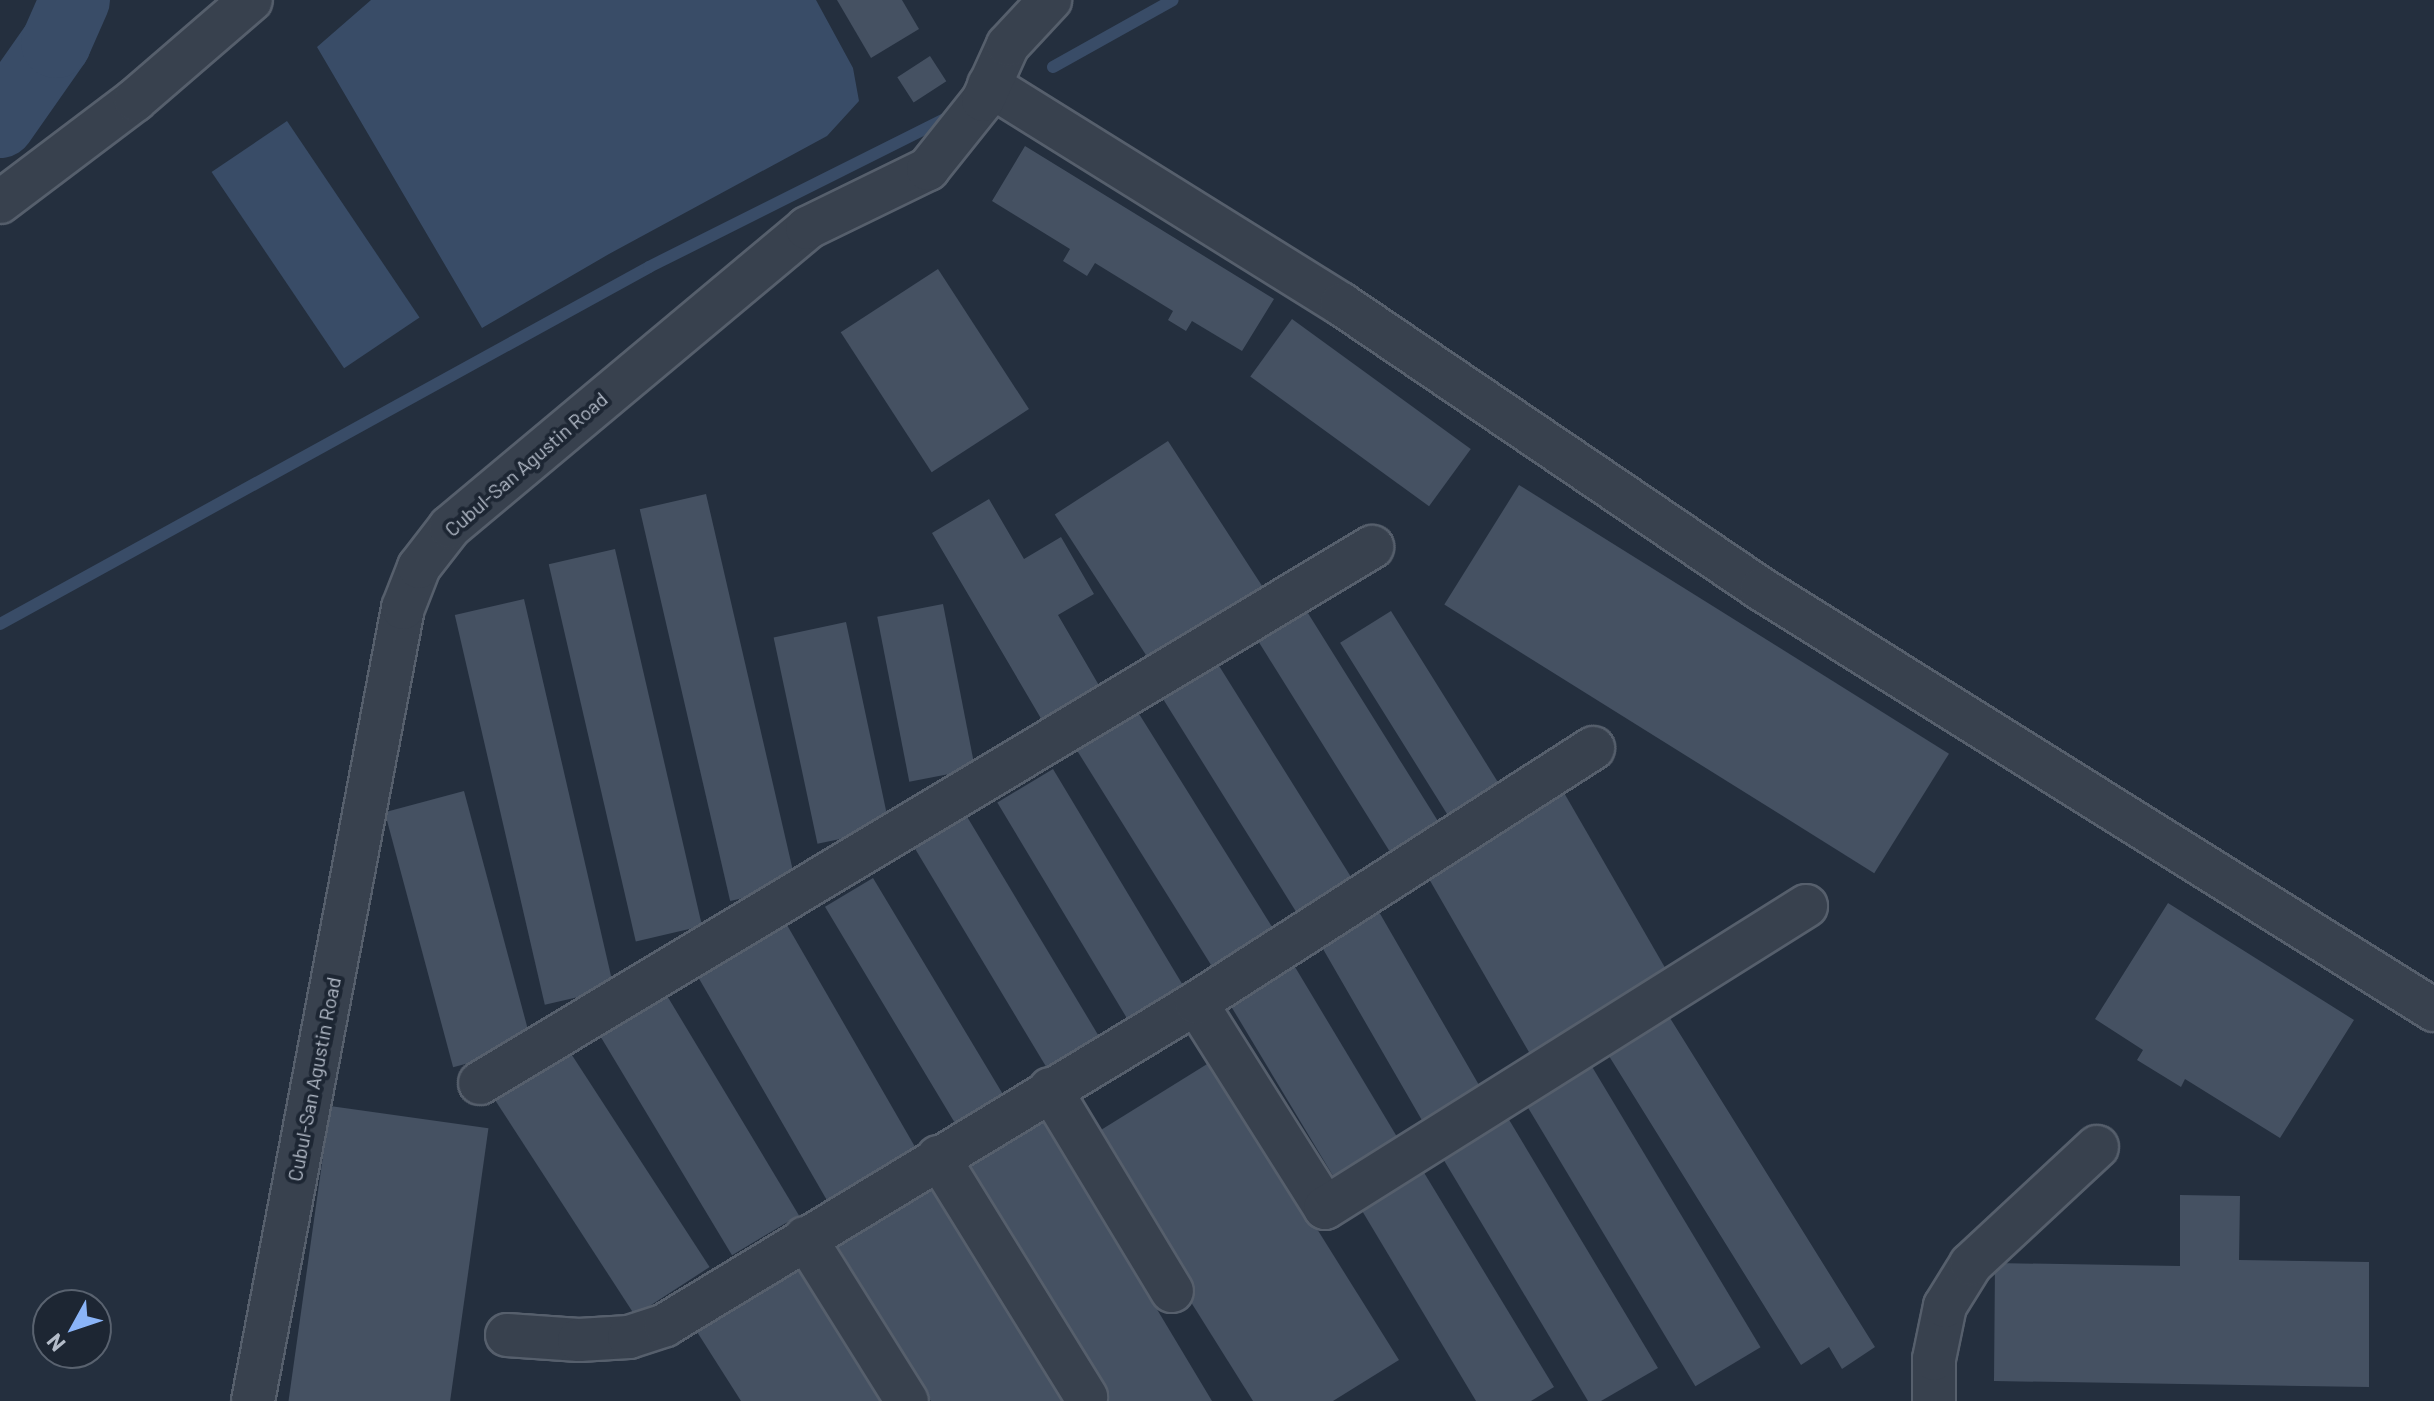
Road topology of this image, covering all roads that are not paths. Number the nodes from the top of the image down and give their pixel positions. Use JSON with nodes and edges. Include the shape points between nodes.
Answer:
{"nodes":[{"id":1,"x":251,"y":0,"type":"edge"},
{"id":2,"x":1050,"y":0,"type":"edge"},
{"id":3,"x":989,"y":85,"type":"junction"},
{"id":4,"x":0,"y":202,"type":"edge"},
{"id":5,"x":1372,"y":547,"type":"dead end"},
{"id":6,"x":1593,"y":748,"type":"dead end"},
{"id":7,"x":1806,"y":906,"type":"dead end"},
{"id":8,"x":1196,"y":1003,"type":"junction"},
{"id":9,"x":2434,"y":1010,"type":"edge"},
{"id":10,"x":480,"y":1083,"type":"dead end"},
{"id":11,"x":1050,"y":1089,"type":"junction"},
{"id":12,"x":2097,"y":1147,"type":"dead end"},
{"id":13,"x":938,"y":1157,"type":"junction"},
{"id":14,"x":805,"y":1238,"type":"junction"},
{"id":15,"x":1172,"y":1291,"type":"dead end"},
{"id":16,"x":507,"y":1335,"type":"dead end"},
{"id":17,"x":1086,"y":1397,"type":"dead end"},
{"id":18,"x":253,"y":1401,"type":"edge"},
{"id":19,"x":907,"y":1401,"type":"edge"},
{"id":20,"x":1934,"y":1401,"type":"edge"}],
"edges":[{"from":1,"to":4,"type":"street","via":[[135,100]]},
{"from":2,"to":3,"type":"street","name":"Cubul-San Agustin Road","via":[[1008,45]]},
{"from":3,"to":9,"type":"street","via":[[1341,304],[1761,589]]},
{"from":3,"to":18,"type":"street","name":"Cubul-San Agustin Road","via":[[928,169],[807,228],[450,527],[419,567],[403,608]]},
{"from":5,"to":10,"type":"street"},
{"from":6,"to":8,"type":"street"},
{"from":7,"to":8,"type":"street","via":[[1325,1208]]},
{"from":8,"to":11,"type":"street"},
{"from":11,"to":13,"type":"street"},
{"from":11,"to":15,"type":"street"},
{"from":12,"to":20,"type":"street","via":[[1971,1264],[1945,1306],[1934,1359]]},
{"from":13,"to":14,"type":"street"},
{"from":13,"to":17,"type":"street"},
{"from":14,"to":16,"type":"street","via":[[665,1325],[629,1337]]},
{"from":14,"to":19,"type":"street"}]}
